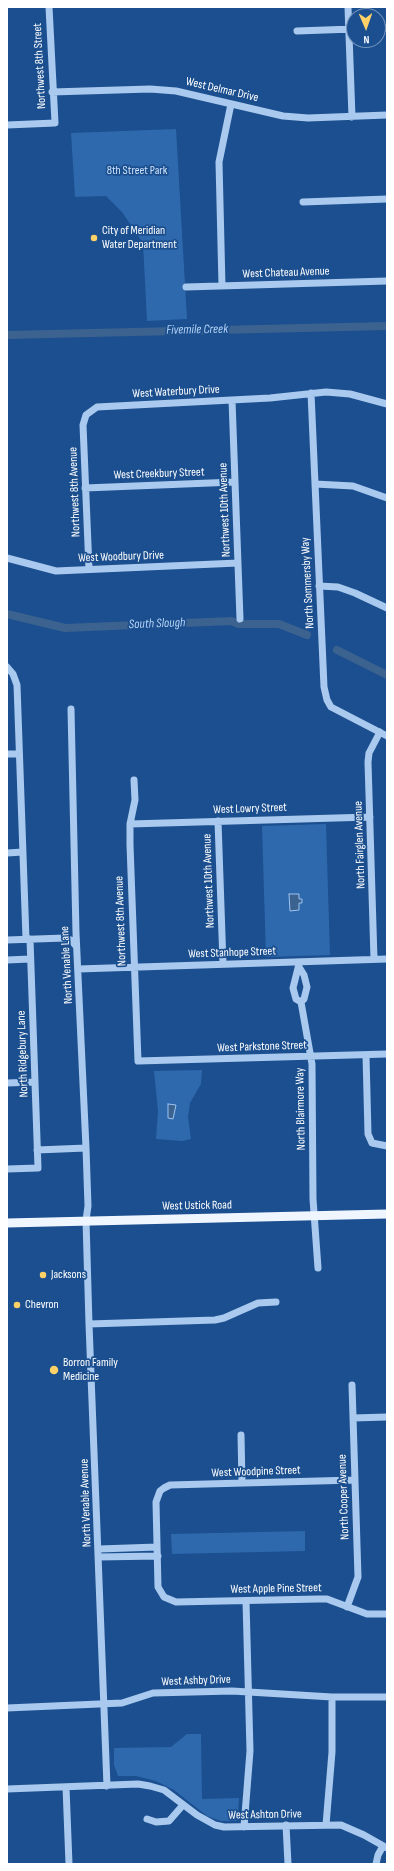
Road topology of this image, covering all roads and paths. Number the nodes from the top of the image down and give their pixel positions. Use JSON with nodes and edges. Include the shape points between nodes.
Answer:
{"nodes":[{"id":1,"x":49,"y":7,"type":"edge"},
{"id":2,"x":346,"y":29,"type":"edge"},
{"id":3,"x":297,"y":31,"type":"dead end"},
{"id":4,"x":352,"y":48,"type":"edge"},
{"id":5,"x":52,"y":92,"type":"junction"},
{"id":6,"x":231,"y":104,"type":"junction"},
{"id":7,"x":387,"y":116,"type":"edge"},
{"id":8,"x":352,"y":117,"type":"junction"},
{"id":9,"x":7,"y":125,"type":"edge"},
{"id":10,"x":387,"y":199,"type":"edge"},
{"id":11,"x":303,"y":202,"type":"dead end"},
{"id":12,"x":387,"y":281,"type":"edge"},
{"id":13,"x":222,"y":286,"type":"junction"},
{"id":14,"x":186,"y":287,"type":"dead end"},
{"id":15,"x":311,"y":393,"type":"junction"},
{"id":16,"x":232,"y":400,"type":"junction"},
{"id":17,"x":387,"y":404,"type":"edge"},
{"id":18,"x":86,"y":415,"type":"joint"},
{"id":19,"x":235,"y":482,"type":"junction"},
{"id":20,"x":315,"y":484,"type":"junction"},
{"id":21,"x":85,"y":488,"type":"junction"},
{"id":22,"x":387,"y":498,"type":"edge"},
{"id":23,"x":7,"y":558,"type":"edge"},
{"id":24,"x":238,"y":563,"type":"junction"},
{"id":25,"x":89,"y":569,"type":"junction"},
{"id":26,"x":319,"y":586,"type":"junction"},
{"id":27,"x":387,"y":608,"type":"edge"},
{"id":28,"x":240,"y":619,"type":"dead end"},
{"id":29,"x":7,"y":668,"type":"edge"},
{"id":30,"x":71,"y":709,"type":"dead end"},
{"id":31,"x":380,"y":732,"type":"junction"},
{"id":32,"x":387,"y":736,"type":"edge"},
{"id":33,"x":7,"y":754,"type":"edge"},
{"id":34,"x":19,"y":754,"type":"junction"},
{"id":35,"x":134,"y":780,"type":"dead end"},
{"id":36,"x":370,"y":817,"type":"junction"},
{"id":37,"x":218,"y":821,"type":"junction"},
{"id":38,"x":130,"y":824,"type":"junction"},
{"id":39,"x":23,"y":852,"type":"junction"},
{"id":40,"x":7,"y":853,"type":"edge"},
{"id":41,"x":28,"y":939,"type":"junction"},
{"id":42,"x":7,"y":940,"type":"edge"},
{"id":43,"x":76,"y":946,"type":"junction"},
{"id":44,"x":30,"y":959,"type":"junction"},
{"id":45,"x":374,"y":959,"type":"junction"},
{"id":46,"x":387,"y":959,"type":"edge"},
{"id":47,"x":7,"y":960,"type":"edge"},
{"id":48,"x":223,"y":964,"type":"junction"},
{"id":49,"x":299,"y":964,"type":"junction"},
{"id":50,"x":134,"y":967,"type":"junction"},
{"id":51,"x":78,"y":969,"type":"junction"},
{"id":52,"x":301,"y":1002,"type":"junction"},
{"id":53,"x":387,"y":1054,"type":"edge"},
{"id":54,"x":366,"y":1055,"type":"junction"},
{"id":55,"x":311,"y":1056,"type":"junction"},
{"id":56,"x":138,"y":1062,"type":"joint"},
{"id":57,"x":35,"y":1082,"type":"junction"},
{"id":58,"x":7,"y":1083,"type":"edge"},
{"id":59,"x":387,"y":1146,"type":"edge"},
{"id":60,"x":86,"y":1148,"type":"junction"},
{"id":61,"x":37,"y":1150,"type":"junction"},
{"id":62,"x":7,"y":1169,"type":"edge"},
{"id":63,"x":387,"y":1214,"type":"edge"},
{"id":64,"x":315,"y":1215,"type":"junction"},
{"id":65,"x":86,"y":1220,"type":"junction"},
{"id":66,"x":7,"y":1222,"type":"edge"},
{"id":67,"x":318,"y":1268,"type":"dead end"},
{"id":68,"x":276,"y":1302,"type":"dead end"},
{"id":69,"x":90,"y":1324,"type":"junction"},
{"id":70,"x":352,"y":1384,"type":"dead end"},
{"id":71,"x":387,"y":1417,"type":"edge"},
{"id":72,"x":353,"y":1418,"type":"junction"},
{"id":73,"x":241,"y":1434,"type":"dead end"},
{"id":74,"x":355,"y":1480,"type":"junction"},
{"id":75,"x":242,"y":1483,"type":"junction"},
{"id":76,"x":157,"y":1547,"type":"junction"},
{"id":77,"x":99,"y":1549,"type":"junction"},
{"id":78,"x":158,"y":1556,"type":"junction"},
{"id":79,"x":99,"y":1557,"type":"junction"},
{"id":80,"x":246,"y":1600,"type":"junction"},
{"id":81,"x":347,"y":1607,"type":"junction"},
{"id":82,"x":387,"y":1614,"type":"edge"},
{"id":83,"x":249,"y":1691,"type":"junction"},
{"id":84,"x":332,"y":1696,"type":"junction"},
{"id":85,"x":387,"y":1697,"type":"edge"},
{"id":86,"x":104,"y":1704,"type":"junction"},
{"id":87,"x":7,"y":1708,"type":"edge"},
{"id":88,"x":107,"y":1786,"type":"junction"},
{"id":89,"x":66,"y":1787,"type":"junction"},
{"id":90,"x":7,"y":1789,"type":"edge"},
{"id":91,"x":183,"y":1805,"type":"junction"},
{"id":92,"x":147,"y":1820,"type":"dead end"},
{"id":93,"x":286,"y":1825,"type":"junction"},
{"id":94,"x":326,"y":1825,"type":"junction"},
{"id":95,"x":244,"y":1827,"type":"junction"},
{"id":96,"x":385,"y":1847,"type":"edge"},
{"id":97,"x":68,"y":1864,"type":"edge"},
{"id":98,"x":288,"y":1864,"type":"edge"},
{"id":99,"x":376,"y":1864,"type":"edge"}],
"edges":[{"from":1,"to":5,"type":"street","name":"Northwest 8th Street"},
{"from":2,"to":3,"type":"street"},
{"from":4,"to":8,"type":"street"},
{"from":5,"to":6,"type":"street","name":"West Delmar Drive","via":[[150,89],[176,91]]},
{"from":5,"to":9,"type":"street","name":"Northwest 8th Street","via":[[55,123]]},
{"from":6,"to":8,"type":"street","name":"West Delmar Drive","via":[[283,116]]},
{"from":6,"to":13,"type":"street","via":[[218,162]]},
{"from":7,"to":8,"type":"street","name":"West Delmar Drive"},
{"from":10,"to":11,"type":"street"},
{"from":12,"to":13,"type":"street","name":"West Chateau Avenue"},
{"from":13,"to":14,"type":"street","name":"West Chateau Avenue"},
{"from":15,"to":16,"type":"street","name":"West Waterbury Drive"},
{"from":15,"to":17,"type":"street","name":"West Waterbury Drive","via":[[350,394]]},
{"from":15,"to":20,"type":"street","name":"North Sommersby Way"},
{"from":16,"to":18,"type":"street","name":"West Waterbury Drive","via":[[105,406],[97,407]]},
{"from":16,"to":19,"type":"street","name":"Northwest 10th Avenue"},
{"from":18,"to":21,"type":"street","name":"Northwest 8th Avenue","via":[[83,425]]},
{"from":19,"to":21,"type":"street","name":"West Creekbury Street"},
{"from":19,"to":24,"type":"street","name":"Northwest 10th Avenue"},
{"from":20,"to":22,"type":"street","via":[[353,486]]},
{"from":20,"to":26,"type":"street","name":"North Sommersby Way"},
{"from":21,"to":25,"type":"street","name":"Northwest 8th Avenue"},
{"from":23,"to":25,"type":"street","name":"West Woodbury Drive","via":[[56,571]]},
{"from":24,"to":25,"type":"street","name":"West Woodbury Drive"},
{"from":24,"to":28,"type":"street","name":"Northwest 10th Avenue"},
{"from":26,"to":27,"type":"street","via":[[338,587]]},
{"from":26,"to":31,"type":"street","name":"North Sommersby Way","via":[[324,687],[327,700],[331,706]]},
{"from":29,"to":34,"type":"street","name":"North Ridgebury Lane","via":[[13,674],[17,685]]},
{"from":30,"to":43,"type":"street","name":"North Venable Lane"},
{"from":31,"to":32,"type":"street","name":"North Sommersby Way"},
{"from":31,"to":36,"type":"street","name":"North Fairglen Avenue","via":[[369,753]]},
{"from":33,"to":34,"type":"street"},
{"from":34,"to":39,"type":"street","name":"North Ridgebury Lane"},
{"from":35,"to":38,"type":"street","name":"Northwest 8th Avenue","via":[[135,800]]},
{"from":36,"to":37,"type":"street","name":"West Lowry Street"},
{"from":36,"to":45,"type":"street","name":"North Fairglen Avenue"},
{"from":37,"to":38,"type":"street","name":"West Lowry Street"},
{"from":37,"to":48,"type":"street","name":"Northwest 10th Avenue"},
{"from":38,"to":50,"type":"street","name":"Northwest 8th Avenue"},
{"from":39,"to":40,"type":"street"},
{"from":39,"to":41,"type":"street","name":"North Ridgebury Lane"},
{"from":41,"to":42,"type":"street"},
{"from":41,"to":43,"type":"street","via":[[64,938],[71,940]]},
{"from":41,"to":44,"type":"street","name":"North Ridgebury Lane"},
{"from":43,"to":51,"type":"street","name":"North Venable Lane"},
{"from":44,"to":47,"type":"street"},
{"from":44,"to":57,"type":"street","name":"North Ridgebury Lane"},
{"from":45,"to":46,"type":"street","name":"West Stanhope Street"},
{"from":45,"to":49,"type":"street","name":"West Stanhope Street"},
{"from":48,"to":49,"type":"street","name":"West Stanhope Street"},
{"from":48,"to":50,"type":"street","name":"West Stanhope Street"},
{"from":49,"to":52,"type":"street","name":"North Blairmore Way","via":[[307,987]]},
{"from":49,"to":52,"type":"street","name":"North Blairmore Way","via":[[293,988],[296,999]]},
{"from":50,"to":51,"type":"street","name":"West Stanhope Street"},
{"from":50,"to":56,"type":"street","name":"Northwest 8th Avenue"},
{"from":51,"to":60,"type":"street","name":"North Venable Lane"},
{"from":52,"to":55,"type":"street","name":"North Blairmore Way"},
{"from":53,"to":54,"type":"street","name":"West Parkstone Street"},
{"from":54,"to":55,"type":"street","name":"West Parkstone Street"},
{"from":54,"to":59,"type":"street","via":[[368,1134],[372,1143]]},
{"from":55,"to":56,"type":"street","name":"West Parkstone Street"},
{"from":55,"to":64,"type":"street","name":"North Blairmore Way"},
{"from":57,"to":58,"type":"street"},
{"from":57,"to":61,"type":"street","name":"North Ridgebury Lane"},
{"from":60,"to":61,"type":"street"},
{"from":60,"to":65,"type":"street","name":"North Venable Lane"},
{"from":61,"to":62,"type":"street","name":"North Ridgebury Lane","via":[[38,1168]]},
{"from":63,"to":64,"type":"main road","name":"West Ustick Road"},
{"from":64,"to":65,"type":"main road","name":"West Ustick Road"},
{"from":64,"to":67,"type":"street"},
{"from":65,"to":66,"type":"main road","name":"West Ustick Road"},
{"from":65,"to":69,"type":"street","name":"North Venable Avenue"},
{"from":68,"to":69,"type":"street","via":[[258,1303],[215,1320]]},
{"from":69,"to":77,"type":"street","name":"North Venable Avenue"},
{"from":70,"to":72,"type":"street","name":"North Cooper Avenue"},
{"from":71,"to":72,"type":"street"},
{"from":72,"to":74,"type":"street","name":"North Cooper Avenue"},
{"from":73,"to":75,"type":"street"},
{"from":74,"to":75,"type":"street","name":"West Woodpine Street"},
{"from":74,"to":81,"type":"street","name":"North Cooper Avenue","via":[[358,1577]]},
{"from":75,"to":76,"type":"street","name":"West Woodpine Street","via":[[170,1485],[160,1491],[156,1502]]},
{"from":76,"to":77,"type":"street"},
{"from":76,"to":78,"type":"street"},
{"from":77,"to":79,"type":"street","name":"North Venable Avenue"},
{"from":78,"to":79,"type":"street"},
{"from":78,"to":80,"type":"street","name":"West Apple Pine Street","via":[[158,1586],[164,1597],[176,1602]]},
{"from":79,"to":86,"type":"street","name":"North Venable Avenue"},
{"from":80,"to":81,"type":"street","name":"West Apple Pine Street","via":[[327,1599]]},
{"from":80,"to":83,"type":"street"},
{"from":81,"to":82,"type":"street","name":"West Apple Pine Street","via":[[367,1614]]},
{"from":83,"to":84,"type":"street","name":"West Ashby Drive"},
{"from":83,"to":86,"type":"street","name":"West Ashby Drive","via":[[153,1694],[129,1702]]},
{"from":83,"to":95,"type":"street","via":[[250,1751]]},
{"from":84,"to":85,"type":"street","name":"West Ashby Drive"},
{"from":84,"to":94,"type":"street","via":[[332,1752]]},
{"from":86,"to":87,"type":"street","name":"West Ashby Drive"},
{"from":86,"to":88,"type":"street","name":"North Venable Avenue"},
{"from":88,"to":89,"type":"street","name":"West Ashton Drive"},
{"from":88,"to":91,"type":"street","name":"West Ashton Drive","via":[[150,1786],[164,1790]]},
{"from":89,"to":90,"type":"street","name":"West Ashton Drive"},
{"from":89,"to":97,"type":"street"},
{"from":91,"to":92,"type":"street","via":[[169,1820]]},
{"from":91,"to":95,"type":"street","name":"West Ashton Drive","via":[[211,1824]]},
{"from":93,"to":94,"type":"street","name":"West Ashton Drive"},
{"from":93,"to":95,"type":"street","name":"West Ashton Drive"},
{"from":93,"to":98,"type":"street"},
{"from":94,"to":96,"type":"street","name":"West Ashton Drive","via":[[341,1825]]},
{"from":96,"to":99,"type":"street","via":[[378,1855]]}]}
